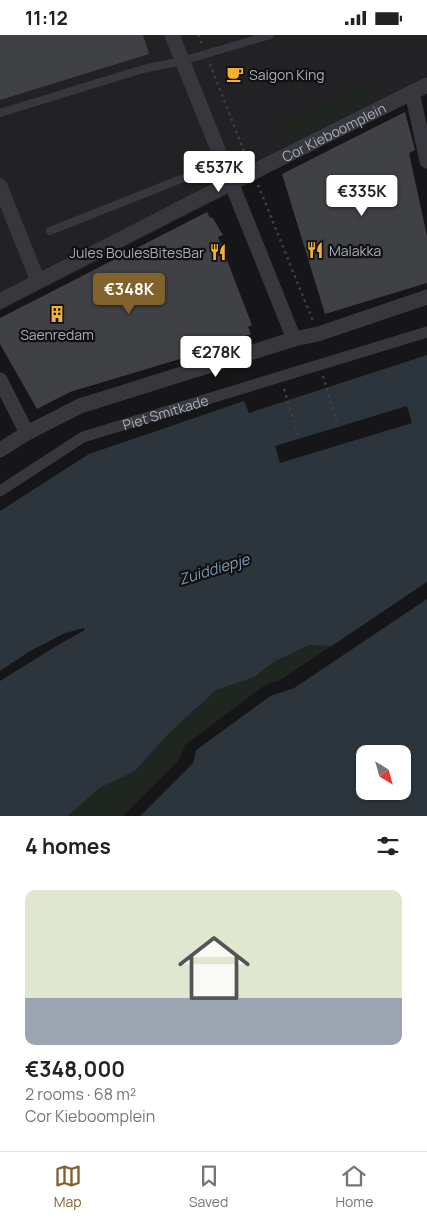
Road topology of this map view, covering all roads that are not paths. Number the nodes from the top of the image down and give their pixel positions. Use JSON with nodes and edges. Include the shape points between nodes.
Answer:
{"nodes":[{"id":1,"x":172,"y":35,"type":"edge"},
{"id":2,"x":270,"y":35,"type":"edge"},
{"id":3,"x":182,"y":61,"type":"junction"},
{"id":4,"x":427,"y":85,"type":"edge"},
{"id":5,"x":412,"y":92,"type":"junction"},
{"id":6,"x":0,"y":113,"type":"edge"},
{"id":7,"x":427,"y":161,"type":"edge"},
{"id":8,"x":186,"y":177,"type":"dead end"},
{"id":9,"x":231,"y":183,"type":"junction"},
{"id":10,"x":0,"y":186,"type":"edge"},
{"id":11,"x":50,"y":231,"type":"dead end"},
{"id":12,"x":38,"y":281,"type":"junction"},
{"id":13,"x":427,"y":297,"type":"edge"},
{"id":14,"x":0,"y":301,"type":"edge"},
{"id":15,"x":427,"y":332,"type":"edge"},
{"id":16,"x":294,"y":339,"type":"junction"},
{"id":17,"x":0,"y":380,"type":"edge"},
{"id":18,"x":27,"y":433,"type":"junction"},
{"id":19,"x":0,"y":450,"type":"edge"},
{"id":20,"x":0,"y":491,"type":"edge"}],
"edges":[{"from":1,"to":3,"type":"street"},
{"from":2,"to":3,"type":"lane"},
{"from":3,"to":6,"type":"lane","via":[[143,69]]},
{"from":3,"to":9,"type":"street"},
{"from":4,"to":5,"type":"street","name":"Cor Kieboomplein"},
{"from":5,"to":7,"type":"street"},
{"from":5,"to":9,"type":"street","name":"Cor Kieboomplein"},
{"from":8,"to":11,"type":"lane"},
{"from":9,"to":12,"type":"street","name":"Cor Kieboomplein"},
{"from":9,"to":16,"type":"street"},
{"from":10,"to":12,"type":"street"},
{"from":12,"to":14,"type":"street","name":"Cor Kieboomplein"},
{"from":13,"to":16,"type":"street"},
{"from":15,"to":20,"type":"street","name":"Piet Smitkade","via":[[83,437]]},
{"from":16,"to":18,"type":"street","via":[[80,407]]},
{"from":17,"to":18,"type":"street"},
{"from":18,"to":19,"type":"street"}]}
